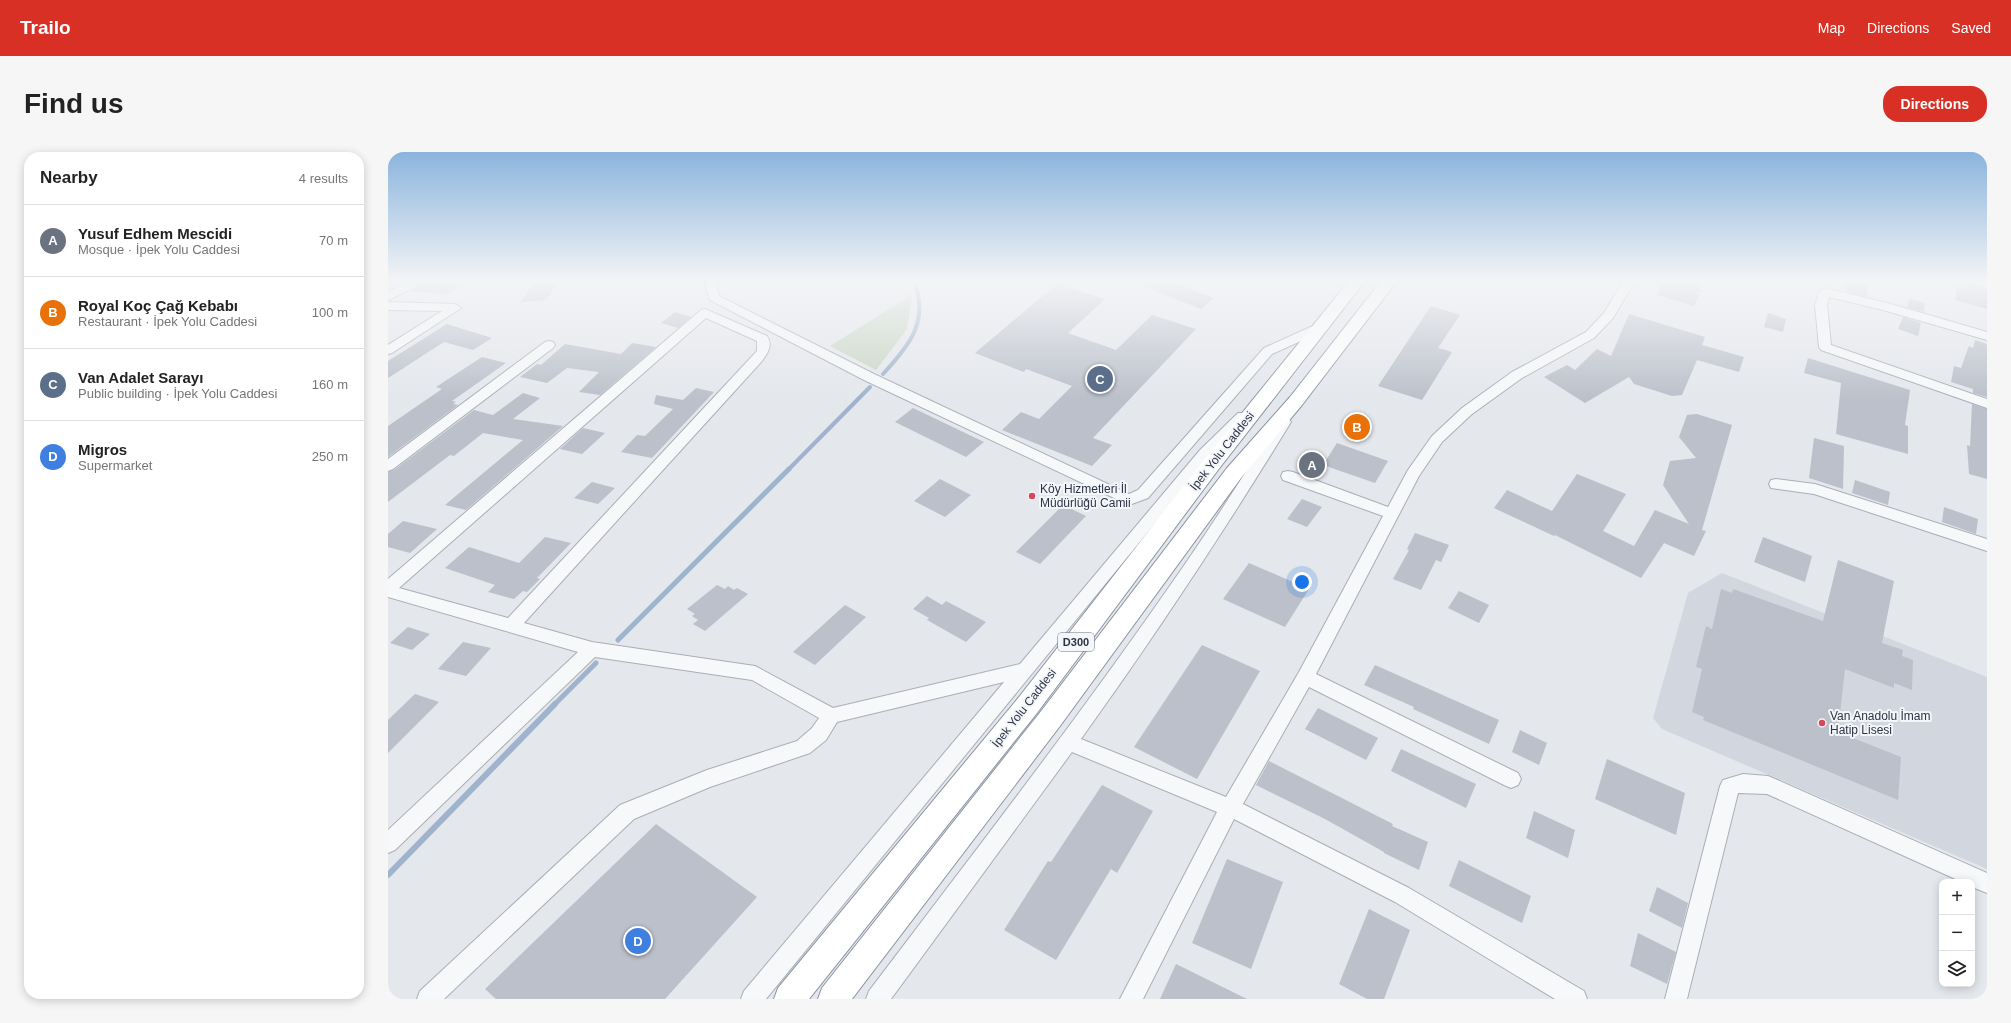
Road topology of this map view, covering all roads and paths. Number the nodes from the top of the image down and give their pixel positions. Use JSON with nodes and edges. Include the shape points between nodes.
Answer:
{"nodes":[{"id":1,"x":434,"y":321,"type":"edge"},
{"id":2,"x":696,"y":321,"type":"edge"},
{"id":3,"x":722,"y":321,"type":"edge"},
{"id":4,"x":758,"y":321,"type":"edge"},
{"id":5,"x":1325,"y":321,"type":"edge"},
{"id":6,"x":1358,"y":321,"type":"edge"},
{"id":7,"x":1604,"y":321,"type":"edge"},
{"id":8,"x":1823,"y":321,"type":"edge"},
{"id":9,"x":1934,"y":321,"type":"edge"},
{"id":10,"x":1319,"y":328,"type":"junction"},
{"id":11,"x":1987,"y":336,"type":"edge"},
{"id":12,"x":549,"y":345,"type":"dead end"},
{"id":13,"x":1825,"y":347,"type":"junction"},
{"id":14,"x":388,"y":350,"type":"edge"},
{"id":15,"x":1815,"y":356,"type":"dead end"},
{"id":16,"x":1266,"y":395,"type":"junction"},
{"id":17,"x":1296,"y":401,"type":"junction"},
{"id":18,"x":1987,"y":404,"type":"edge"},
{"id":19,"x":388,"y":466,"type":"edge"},
{"id":20,"x":1288,"y":476,"type":"dead end"},
{"id":21,"x":1776,"y":484,"type":"dead end"},
{"id":22,"x":1393,"y":514,"type":"junction"},
{"id":23,"x":1987,"y":546,"type":"edge"},
{"id":24,"x":388,"y":589,"type":"edge"},
{"id":25,"x":510,"y":627,"type":"junction"},
{"id":26,"x":592,"y":649,"type":"junction"},
{"id":27,"x":1024,"y":670,"type":"junction"},
{"id":28,"x":1305,"y":677,"type":"junction"},
{"id":29,"x":831,"y":716,"type":"junction"},
{"id":30,"x":1068,"y":742,"type":"junction"},
{"id":31,"x":1510,"y":779,"type":"dead end"},
{"id":32,"x":1230,"y":808,"type":"junction"},
{"id":33,"x":388,"y":843,"type":"edge"},
{"id":34,"x":1987,"y":883,"type":"edge"},
{"id":35,"x":428,"y":999,"type":"edge"},
{"id":36,"x":752,"y":999,"type":"edge"},
{"id":37,"x":789,"y":999,"type":"edge"},
{"id":38,"x":832,"y":999,"type":"edge"},
{"id":39,"x":877,"y":999,"type":"edge"},
{"id":40,"x":1131,"y":999,"type":"edge"},
{"id":41,"x":1576,"y":999,"type":"edge"},
{"id":42,"x":1676,"y":999,"type":"edge"}],
"edges":[{"from":1,"to":14,"type":"street"},
{"from":2,"to":24,"type":"street"},
{"from":3,"to":25,"type":"street","via":[[762,338],[763,351]]},
{"from":4,"to":10,"type":"street","via":[[869,377],[1129,500],[1143,494],[1268,351]]},
{"from":5,"to":10,"type":"highway","name":"İpek Yolu Caddesi","number":"D300"},
{"from":6,"to":17,"type":"highway","name":"İpek Yolu Caddesi","number":"D300"},
{"from":7,"to":22,"type":"street","via":[[1590,335],[1517,375],[1467,411],[1437,439],[1413,474]]},
{"from":8,"to":13,"type":"street"},
{"from":9,"to":11,"type":"street"},
{"from":10,"to":16,"type":"highway","name":"İpek Yolu Caddesi","number":"D300"},
{"from":12,"to":19,"type":"street"},
{"from":13,"to":15,"type":"street"},
{"from":13,"to":18,"type":"street"},
{"from":16,"to":27,"type":"street","via":[[1205,453]]},
{"from":16,"to":37,"type":"highway","name":"İpek Yolu Caddesi","number":"D300","via":[[1028,705]]},
{"from":17,"to":30,"type":"street","via":[[1198,560]]},
{"from":17,"to":38,"type":"highway","name":"İpek Yolu Caddesi","number":"D300","via":[[1234,473],[1046,724]]},
{"from":20,"to":22,"type":"street"},
{"from":21,"to":23,"type":"street","via":[[1815,489]]},
{"from":22,"to":28,"type":"street"},
{"from":24,"to":25,"type":"street"},
{"from":25,"to":26,"type":"street"},
{"from":26,"to":29,"type":"street","via":[[755,673]]},
{"from":26,"to":33,"type":"street"},
{"from":27,"to":29,"type":"street"},
{"from":27,"to":36,"type":"street"},
{"from":28,"to":31,"type":"street","via":[[1380,712]]},
{"from":28,"to":32,"type":"street"},
{"from":29,"to":35,"type":"street","via":[[819,734],[803,747],[707,779],[627,812]]},
{"from":30,"to":32,"type":"street"},
{"from":30,"to":39,"type":"street"},
{"from":32,"to":40,"type":"street"},
{"from":32,"to":41,"type":"street","via":[[1402,895]]},
{"from":34,"to":42,"type":"street","via":[[1768,785],[1743,783],[1730,786]]}]}
